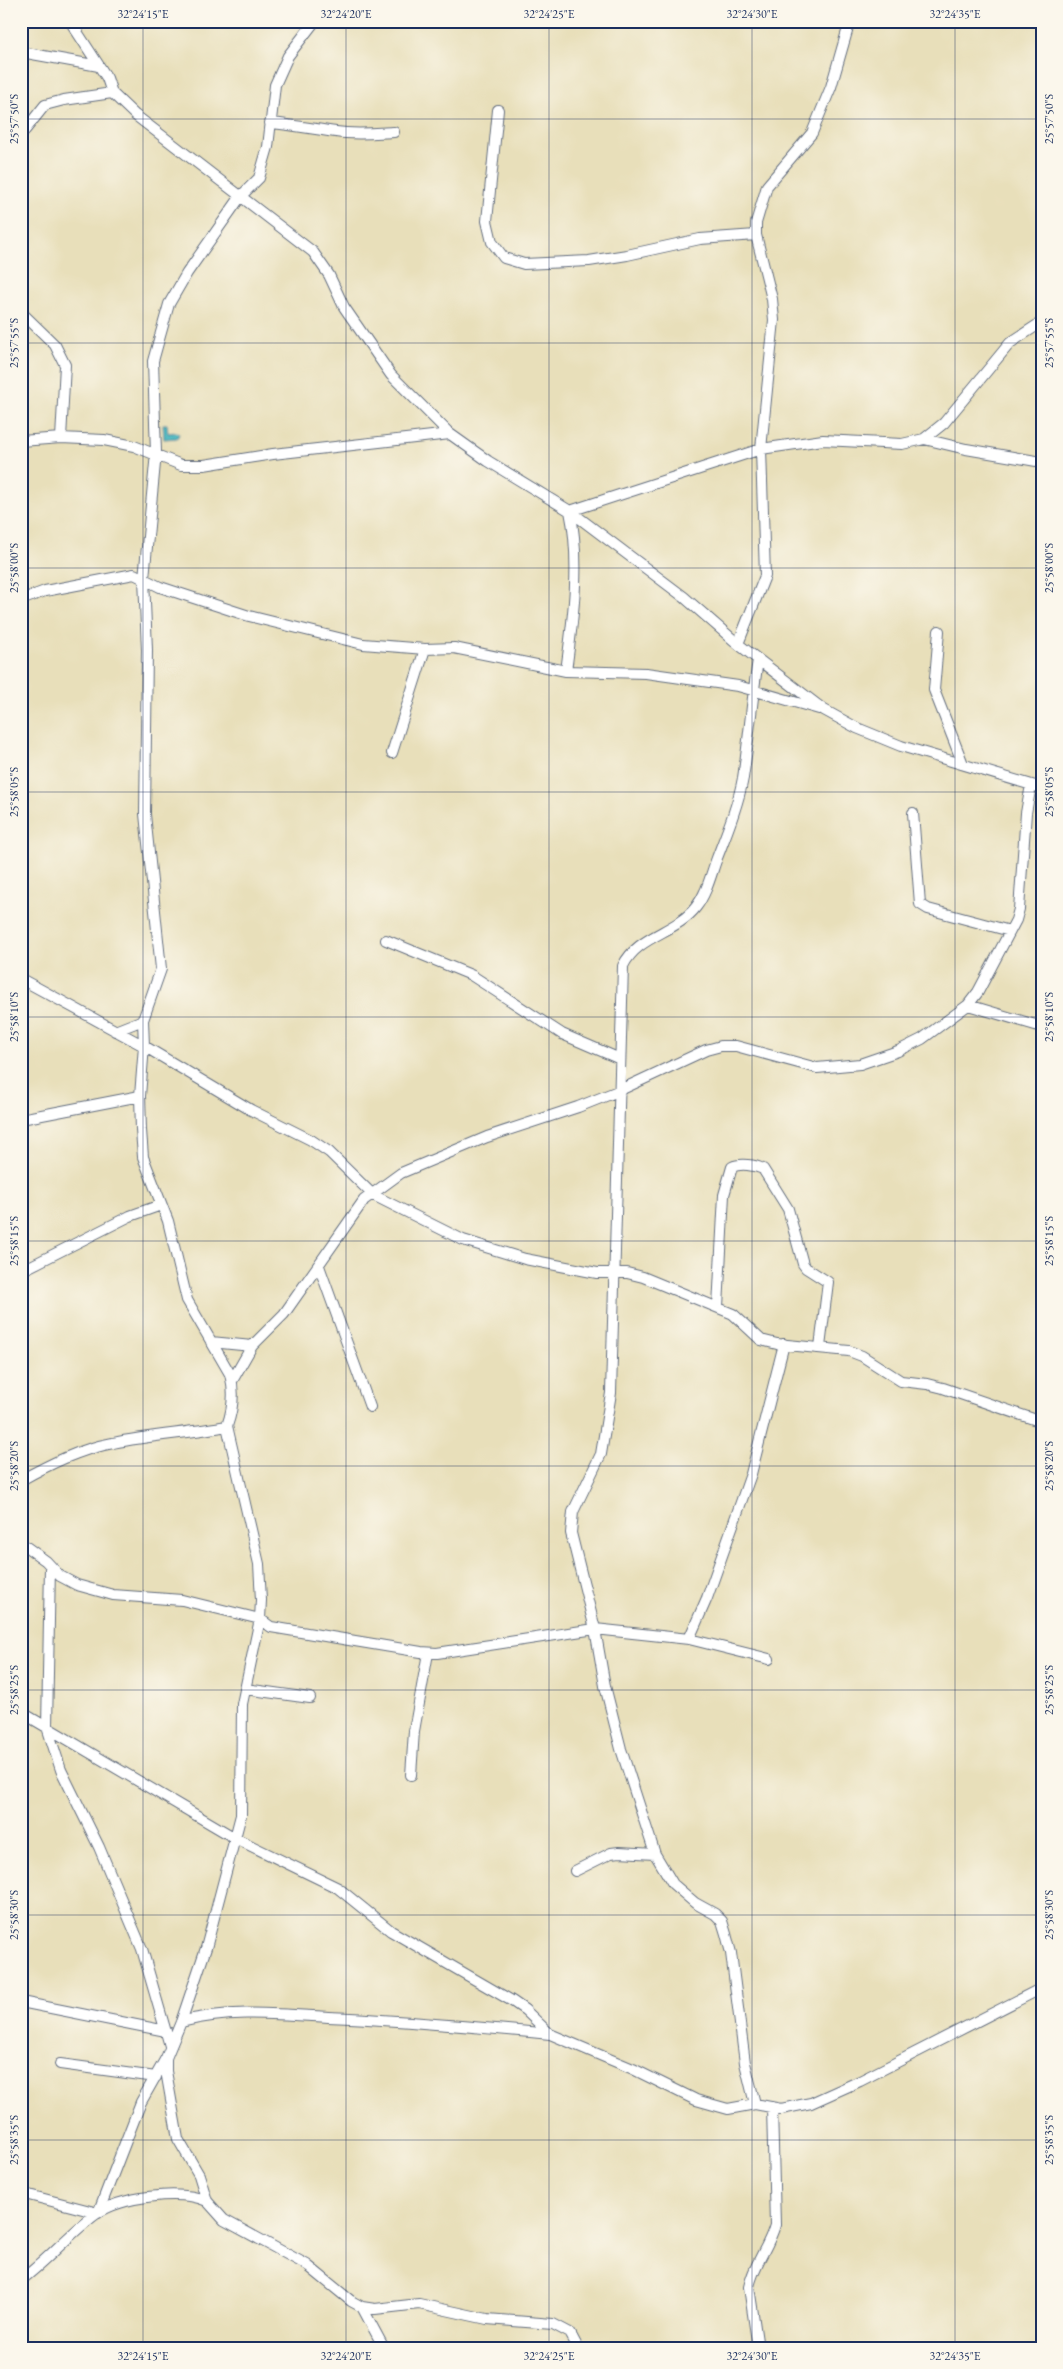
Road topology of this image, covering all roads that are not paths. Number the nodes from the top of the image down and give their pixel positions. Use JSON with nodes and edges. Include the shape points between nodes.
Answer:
{"nodes":[{"id":1,"x":70,"y":21,"type":"edge"},
{"id":2,"x":315,"y":21,"type":"edge"},
{"id":3,"x":850,"y":21,"type":"edge"},
{"id":4,"x":21,"y":52,"type":"edge"},
{"id":5,"x":99,"y":66,"type":"junction"},
{"id":6,"x":112,"y":92,"type":"junction"},
{"id":7,"x":498,"y":110,"type":"dead end"},
{"id":8,"x":270,"y":123,"type":"junction"},
{"id":9,"x":394,"y":132,"type":"dead end"},
{"id":10,"x":21,"y":135,"type":"edge"},
{"id":11,"x":241,"y":196,"type":"junction"},
{"id":12,"x":756,"y":235,"type":"junction"},
{"id":13,"x":21,"y":312,"type":"edge"},
{"id":14,"x":1042,"y":322,"type":"edge"},
{"id":15,"x":450,"y":434,"type":"junction"},
{"id":16,"x":61,"y":438,"type":"junction"},
{"id":17,"x":924,"y":440,"type":"junction"},
{"id":18,"x":21,"y":441,"type":"edge"},
{"id":19,"x":761,"y":449,"type":"junction"},
{"id":20,"x":156,"y":453,"type":"junction"},
{"id":21,"x":1042,"y":462,"type":"edge"},
{"id":22,"x":570,"y":511,"type":"junction"},
{"id":23,"x":144,"y":578,"type":"junction"},
{"id":24,"x":21,"y":600,"type":"edge"},
{"id":25,"x":939,"y":631,"type":"dead end"},
{"id":26,"x":738,"y":644,"type":"junction"},
{"id":27,"x":425,"y":649,"type":"junction"},
{"id":28,"x":758,"y":660,"type":"junction"},
{"id":29,"x":566,"y":671,"type":"junction"},
{"id":30,"x":753,"y":690,"type":"junction"},
{"id":31,"x":824,"y":710,"type":"junction"},
{"id":32,"x":392,"y":753,"type":"dead end"},
{"id":33,"x":964,"y":764,"type":"junction"},
{"id":34,"x":1031,"y":785,"type":"junction"},
{"id":35,"x":1042,"y":788,"type":"edge"},
{"id":36,"x":913,"y":813,"type":"dead end"},
{"id":37,"x":1010,"y":931,"type":"junction"},
{"id":38,"x":386,"y":940,"type":"dead end"},
{"id":39,"x":21,"y":979,"type":"edge"},
{"id":40,"x":968,"y":1005,"type":"junction"},
{"id":41,"x":143,"y":1020,"type":"junction"},
{"id":42,"x":1042,"y":1027,"type":"edge"},
{"id":43,"x":115,"y":1031,"type":"junction"},
{"id":44,"x":144,"y":1046,"type":"junction"},
{"id":45,"x":620,"y":1059,"type":"junction"},
{"id":46,"x":618,"y":1091,"type":"junction"},
{"id":47,"x":140,"y":1096,"type":"junction"},
{"id":48,"x":21,"y":1119,"type":"edge"},
{"id":49,"x":373,"y":1195,"type":"junction"},
{"id":50,"x":162,"y":1205,"type":"junction"},
{"id":51,"x":319,"y":1266,"type":"junction"},
{"id":52,"x":21,"y":1272,"type":"edge"},
{"id":53,"x":614,"y":1274,"type":"junction"},
{"id":54,"x":718,"y":1307,"type":"junction"},
{"id":55,"x":211,"y":1342,"type":"junction"},
{"id":56,"x":784,"y":1344,"type":"junction"},
{"id":57,"x":252,"y":1346,"type":"junction"},
{"id":58,"x":820,"y":1347,"type":"junction"},
{"id":59,"x":232,"y":1381,"type":"junction"},
{"id":60,"x":370,"y":1407,"type":"dead end"},
{"id":61,"x":1042,"y":1422,"type":"edge"},
{"id":62,"x":227,"y":1426,"type":"junction"},
{"id":63,"x":21,"y":1480,"type":"edge"},
{"id":64,"x":21,"y":1543,"type":"edge"},
{"id":65,"x":50,"y":1566,"type":"junction"},
{"id":66,"x":260,"y":1619,"type":"junction"},
{"id":67,"x":595,"y":1629,"type":"junction"},
{"id":68,"x":689,"y":1639,"type":"junction"},
{"id":69,"x":428,"y":1654,"type":"junction"},
{"id":70,"x":769,"y":1659,"type":"dead end"},
{"id":71,"x":245,"y":1688,"type":"junction"},
{"id":72,"x":310,"y":1698,"type":"dead end"},
{"id":73,"x":22,"y":1716,"type":"edge"},
{"id":74,"x":47,"y":1727,"type":"junction"},
{"id":75,"x":411,"y":1775,"type":"dead end"},
{"id":76,"x":235,"y":1838,"type":"junction"},
{"id":77,"x":655,"y":1854,"type":"junction"},
{"id":78,"x":574,"y":1871,"type":"dead end"},
{"id":79,"x":1042,"y":1988,"type":"edge"},
{"id":80,"x":21,"y":2002,"type":"edge"},
{"id":81,"x":181,"y":2022,"type":"junction"},
{"id":82,"x":166,"y":2031,"type":"junction"},
{"id":83,"x":550,"y":2034,"type":"junction"},
{"id":84,"x":170,"y":2046,"type":"junction"},
{"id":85,"x":166,"y":2058,"type":"junction"},
{"id":86,"x":60,"y":2064,"type":"dead end"},
{"id":87,"x":156,"y":2077,"type":"junction"},
{"id":88,"x":755,"y":2104,"type":"junction"},
{"id":89,"x":772,"y":2107,"type":"junction"},
{"id":90,"x":21,"y":2193,"type":"edge"},
{"id":91,"x":207,"y":2201,"type":"junction"},
{"id":92,"x":98,"y":2213,"type":"junction"},
{"id":93,"x":21,"y":2280,"type":"edge"},
{"id":94,"x":362,"y":2307,"type":"junction"},
{"id":95,"x":384,"y":2348,"type":"edge"},
{"id":96,"x":578,"y":2348,"type":"edge"},
{"id":97,"x":758,"y":2348,"type":"edge"}],
"edges":[{"from":1,"to":5,"type":"street"},
{"from":2,"to":8,"type":"street","via":[[281,70],[275,85]]},
{"from":3,"to":12,"type":"street","via":[[831,87],[812,133],[767,186],[756,223]]},
{"from":4,"to":5,"type":"street"},
{"from":5,"to":6,"type":"street"},
{"from":6,"to":10,"type":"street","via":[[45,105]]},
{"from":6,"to":11,"type":"street","via":[[136,115]]},
{"from":7,"to":12,"type":"street","via":[[487,221],[492,242],[504,258],[524,264],[589,260],[700,238]]},
{"from":8,"to":9,"type":"street","via":[[361,134]]},
{"from":8,"to":11,"type":"street","via":[[265,165],[259,178]]},
{"from":11,"to":15,"type":"street","via":[[313,252],[329,275],[344,307],[391,375]]},
{"from":11,"to":20,"type":"street","via":[[187,274],[169,304],[163,322],[153,361]]},
{"from":12,"to":19,"type":"street","via":[[774,320]]},
{"from":13,"to":16,"type":"street","via":[[55,345],[65,365]]},
{"from":14,"to":17,"type":"street","via":[[1010,344],[944,423]]},
{"from":15,"to":20,"type":"street","via":[[204,465],[181,464]]},
{"from":15,"to":22,"type":"street"},
{"from":16,"to":18,"type":"street"},
{"from":16,"to":20,"type":"street","via":[[104,440]]},
{"from":17,"to":19,"type":"street","via":[[902,444],[823,440]]},
{"from":17,"to":21,"type":"street"},
{"from":19,"to":22,"type":"street"},
{"from":19,"to":26,"type":"street","via":[[765,576]]},
{"from":20,"to":23,"type":"street"},
{"from":22,"to":26,"type":"street","via":[[684,597]]},
{"from":22,"to":29,"type":"street","via":[[576,562]]},
{"from":23,"to":24,"type":"street","via":[[134,574],[117,576],[45,591]]},
{"from":23,"to":27,"type":"street","via":[[160,587],[249,616],[362,644]]},
{"from":23,"to":41,"type":"street","via":[[147,650],[145,814],[161,969]]},
{"from":25,"to":33,"type":"street","via":[[934,690]]},
{"from":26,"to":28,"type":"street"},
{"from":27,"to":29,"type":"street","via":[[454,648]]},
{"from":27,"to":32,"type":"street"},
{"from":28,"to":30,"type":"street"},
{"from":28,"to":31,"type":"street"},
{"from":29,"to":30,"type":"street","via":[[646,673]]},
{"from":30,"to":31,"type":"street"},
{"from":30,"to":45,"type":"street","via":[[742,779],[732,818],[703,894],[696,908],[640,944],[628,955],[623,966]]},
{"from":31,"to":33,"type":"street","via":[[901,746]]},
{"from":33,"to":34,"type":"street"},
{"from":34,"to":35,"type":"street"},
{"from":34,"to":37,"type":"street","via":[[1019,909]]},
{"from":36,"to":37,"type":"street","via":[[920,904]]},
{"from":37,"to":40,"type":"street"},
{"from":38,"to":45,"type":"street","via":[[471,975],[562,1034]]},
{"from":39,"to":43,"type":"street"},
{"from":40,"to":42,"type":"street"},
{"from":40,"to":46,"type":"street","via":[[922,1039],[860,1064],[817,1068],[758,1050],[721,1046]]},
{"from":41,"to":43,"type":"street"},
{"from":41,"to":44,"type":"street"},
{"from":43,"to":44,"type":"street"},
{"from":44,"to":47,"type":"street"},
{"from":44,"to":49,"type":"street","via":[[251,1110],[311,1140],[329,1152]]},
{"from":45,"to":46,"type":"street"},
{"from":46,"to":49,"type":"street","via":[[487,1137],[401,1173]]},
{"from":46,"to":53,"type":"street"},
{"from":47,"to":48,"type":"street"},
{"from":47,"to":50,"type":"street","via":[[143,1157]]},
{"from":49,"to":51,"type":"street","via":[[364,1200]]},
{"from":49,"to":53,"type":"street","via":[[463,1240],[525,1259]]},
{"from":50,"to":52,"type":"street","via":[[130,1216]]},
{"from":50,"to":55,"type":"street","via":[[187,1300]]},
{"from":51,"to":57,"type":"street","via":[[284,1314]]},
{"from":51,"to":60,"type":"street"},
{"from":53,"to":54,"type":"street","via":[[627,1273],[643,1278]]},
{"from":53,"to":67,"type":"street","via":[[611,1393],[601,1454],[579,1497],[571,1522]]},
{"from":54,"to":56,"type":"street","via":[[733,1314],[760,1340]]},
{"from":54,"to":58,"type":"street","via":[[726,1187],[732,1167],[757,1166],[763,1168],[785,1202],[803,1264],[828,1282]]},
{"from":55,"to":57,"type":"street"},
{"from":55,"to":59,"type":"street"},
{"from":56,"to":58,"type":"street"},
{"from":56,"to":68,"type":"street","via":[[751,1474]]},
{"from":57,"to":59,"type":"street"},
{"from":58,"to":61,"type":"street","via":[[862,1356],[901,1381],[944,1388]]},
{"from":59,"to":62,"type":"street","via":[[233,1404]]},
{"from":62,"to":63,"type":"street","via":[[93,1448]]},
{"from":62,"to":66,"type":"street","via":[[259,1564]]},
{"from":64,"to":65,"type":"street"},
{"from":65,"to":66,"type":"street","via":[[69,1581],[96,1591],[175,1599]]},
{"from":65,"to":74,"type":"street"},
{"from":66,"to":69,"type":"street","via":[[271,1627]]},
{"from":66,"to":71,"type":"street"},
{"from":67,"to":68,"type":"street"},
{"from":67,"to":69,"type":"street"},
{"from":67,"to":77,"type":"street","via":[[601,1671],[621,1748]]},
{"from":68,"to":70,"type":"street"},
{"from":69,"to":75,"type":"street","via":[[414,1730]]},
{"from":71,"to":72,"type":"street"},
{"from":71,"to":76,"type":"street","via":[[242,1704],[242,1804]]},
{"from":73,"to":74,"type":"street"},
{"from":74,"to":76,"type":"street"},
{"from":74,"to":82,"type":"street","via":[[61,1770],[99,1847],[142,1949]]},
{"from":76,"to":81,"type":"street","via":[[206,1948]]},
{"from":76,"to":83,"type":"street","via":[[338,1888],[391,1931],[512,2001]]},
{"from":77,"to":78,"type":"street","via":[[611,1853]]},
{"from":77,"to":88,"type":"street","via":[[673,1884],[722,1921],[732,1953],[745,2063]]},
{"from":79,"to":89,"type":"street","via":[[819,2099],[791,2108]]},
{"from":80,"to":82,"type":"street"},
{"from":81,"to":83,"type":"street","via":[[212,2015],[246,2013],[426,2021]]},
{"from":81,"to":84,"type":"street"},
{"from":82,"to":84,"type":"street"},
{"from":83,"to":88,"type":"street","via":[[710,2105],[728,2110]]},
{"from":84,"to":85,"type":"street"},
{"from":85,"to":87,"type":"street"},
{"from":85,"to":91,"type":"street","via":[[178,2139],[199,2175]]},
{"from":86,"to":87,"type":"street"},
{"from":87,"to":92,"type":"street","via":[[141,2102]]},
{"from":88,"to":89,"type":"street"},
{"from":89,"to":97,"type":"street","via":[[776,2225],[749,2287]]},
{"from":90,"to":92,"type":"street"},
{"from":91,"to":92,"type":"street","via":[[190,2196],[162,2195],[137,2198]]},
{"from":91,"to":94,"type":"street","via":[[224,2220],[306,2265]]},
{"from":92,"to":93,"type":"street"},
{"from":94,"to":95,"type":"street"},
{"from":94,"to":96,"type":"street","via":[[375,2309],[419,2304],[487,2319],[553,2324],[570,2333]]}]}
